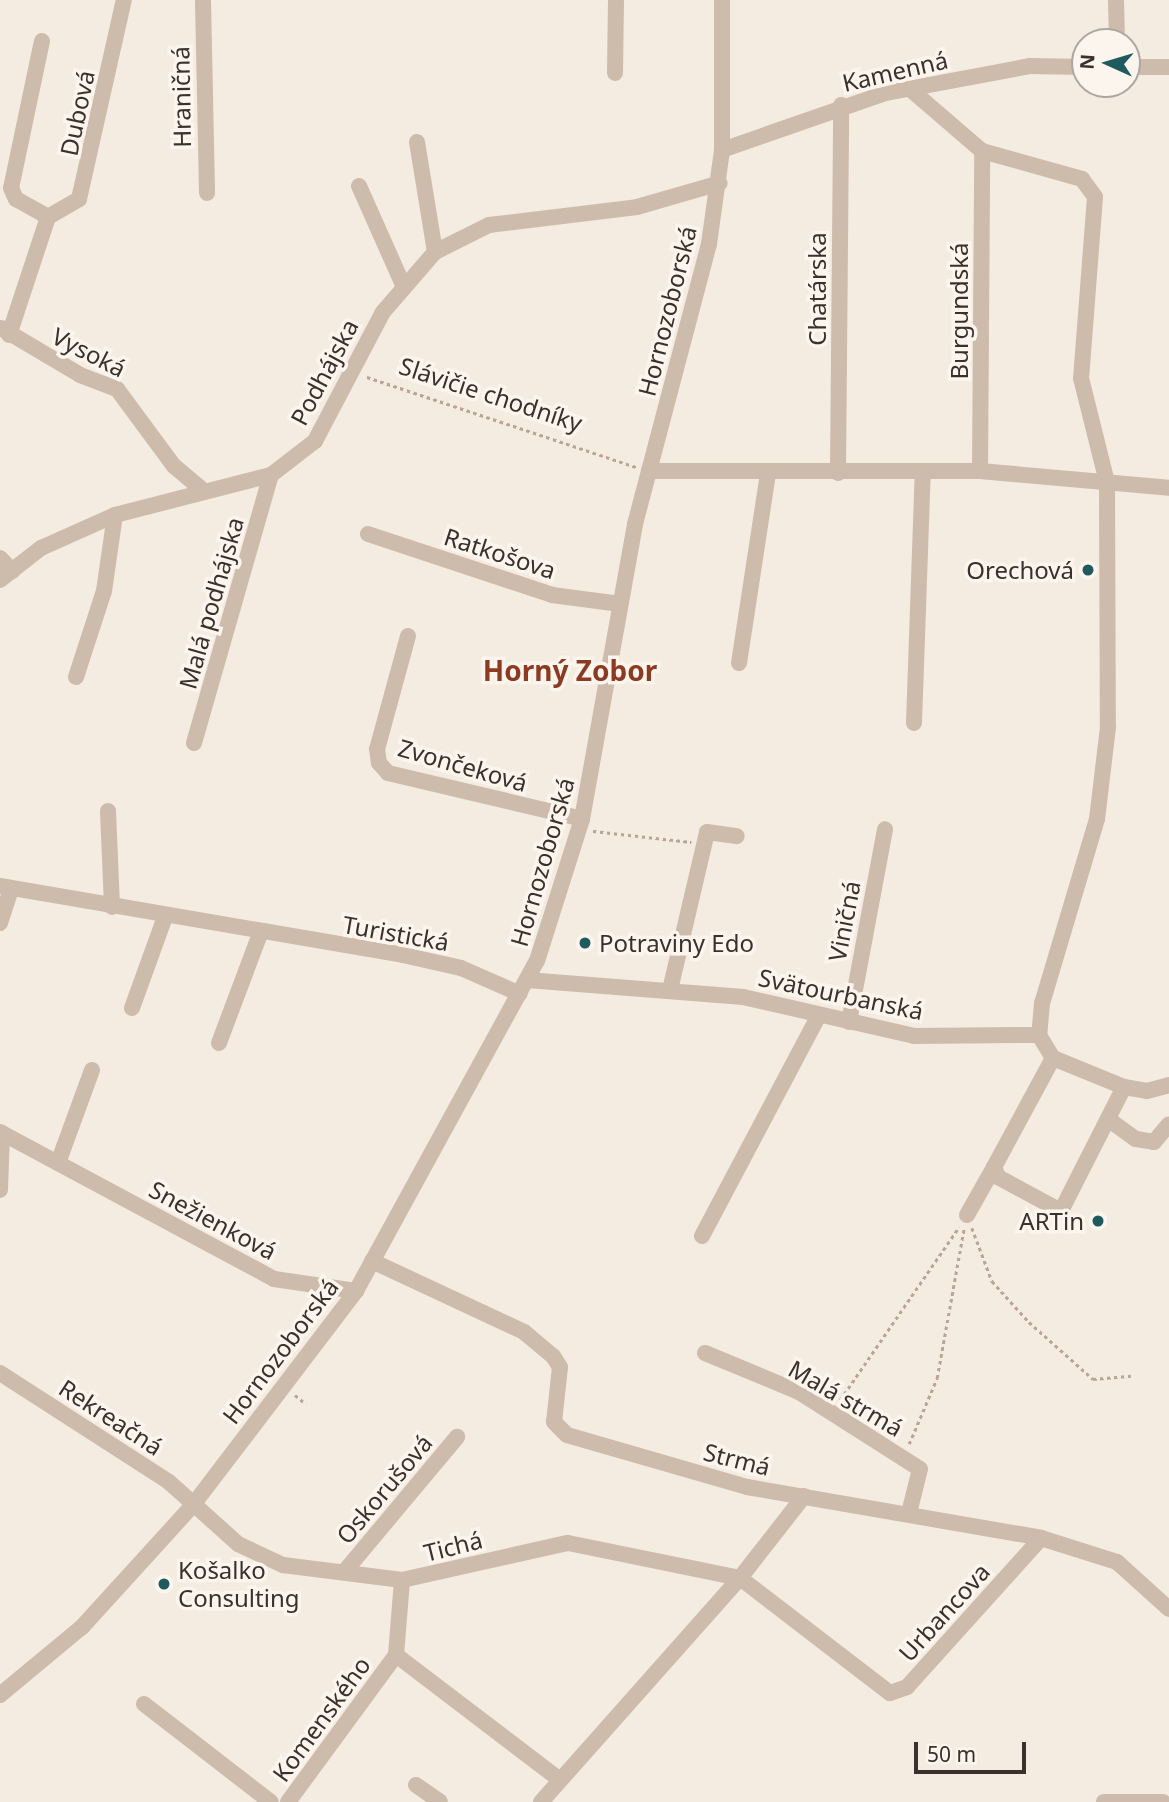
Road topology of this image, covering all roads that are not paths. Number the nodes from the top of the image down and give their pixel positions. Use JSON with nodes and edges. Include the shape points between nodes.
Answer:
{"nodes":[{"id":1,"x":124,"y":0,"type":"edge"},
{"id":2,"x":203,"y":0,"type":"edge"},
{"id":3,"x":616,"y":0,"type":"edge"},
{"id":4,"x":722,"y":0,"type":"edge"},
{"id":5,"x":1116,"y":0,"type":"edge"},
{"id":6,"x":1117,"y":28,"type":"edge"},
{"id":7,"x":42,"y":41,"type":"dead end"},
{"id":8,"x":1071,"y":67,"type":"edge"},
{"id":9,"x":1141,"y":67,"type":"edge"},
{"id":10,"x":1169,"y":67,"type":"edge"},
{"id":11,"x":615,"y":73,"type":"dead end"},
{"id":12,"x":910,"y":89,"type":"junction"},
{"id":13,"x":841,"y":105,"type":"junction"},
{"id":14,"x":417,"y":142,"type":"dead end"},
{"id":15,"x":722,"y":150,"type":"junction"},
{"id":16,"x":982,"y":151,"type":"junction"},
{"id":17,"x":720,"y":183,"type":"junction"},
{"id":18,"x":359,"y":186,"type":"dead end"},
{"id":19,"x":207,"y":193,"type":"dead end"},
{"id":20,"x":48,"y":217,"type":"junction"},
{"id":21,"x":435,"y":252,"type":"junction"},
{"id":22,"x":404,"y":288,"type":"junction"},
{"id":23,"x":4,"y":331,"type":"edge"},
{"id":24,"x":649,"y":471,"type":"junction"},
{"id":25,"x":923,"y":471,"type":"junction"},
{"id":26,"x":980,"y":471,"type":"junction"},
{"id":27,"x":768,"y":473,"type":"junction"},
{"id":28,"x":838,"y":473,"type":"junction"},
{"id":29,"x":271,"y":475,"type":"junction"},
{"id":30,"x":1107,"y":482,"type":"junction"},
{"id":31,"x":1169,"y":488,"type":"edge"},
{"id":32,"x":201,"y":489,"type":"junction"},
{"id":33,"x":115,"y":515,"type":"junction"},
{"id":34,"x":368,"y":534,"type":"dead end"},
{"id":35,"x":0,"y":558,"type":"edge"},
{"id":36,"x":6,"y":575,"type":"edge"},
{"id":37,"x":620,"y":604,"type":"junction"},
{"id":38,"x":408,"y":636,"type":"dead end"},
{"id":39,"x":739,"y":663,"type":"dead end"},
{"id":40,"x":76,"y":677,"type":"dead end"},
{"id":41,"x":914,"y":723,"type":"dead end"},
{"id":42,"x":194,"y":743,"type":"dead end"},
{"id":43,"x":108,"y":811,"type":"dead end"},
{"id":44,"x":582,"y":819,"type":"junction"},
{"id":45,"x":885,"y":829,"type":"dead end"},
{"id":46,"x":737,"y":836,"type":"dead end"},
{"id":47,"x":6,"y":888,"type":"edge"},
{"id":48,"x":112,"y":907,"type":"junction"},
{"id":49,"x":165,"y":916,"type":"junction"},
{"id":50,"x":0,"y":923,"type":"edge"},
{"id":51,"x":260,"y":934,"type":"junction"},
{"id":52,"x":524,"y":987,"type":"junction"},
{"id":53,"x":670,"y":990,"type":"junction"},
{"id":54,"x":132,"y":1009,"type":"dead end"},
{"id":55,"x":819,"y":1015,"type":"junction"},
{"id":56,"x":849,"y":1022,"type":"junction"},
{"id":57,"x":1039,"y":1035,"type":"junction"},
{"id":58,"x":219,"y":1043,"type":"dead end"},
{"id":59,"x":1053,"y":1058,"type":"junction"},
{"id":60,"x":92,"y":1070,"type":"dead end"},
{"id":61,"x":1169,"y":1085,"type":"edge"},
{"id":62,"x":1124,"y":1087,"type":"junction"},
{"id":63,"x":1108,"y":1119,"type":"junction"},
{"id":64,"x":1169,"y":1124,"type":"edge"},
{"id":65,"x":1,"y":1132,"type":"edge"},
{"id":66,"x":58,"y":1163,"type":"junction"},
{"id":67,"x":994,"y":1167,"type":"junction"},
{"id":68,"x":0,"y":1190,"type":"edge"},
{"id":69,"x":967,"y":1215,"type":"road end"},
{"id":70,"x":702,"y":1236,"type":"dead end"},
{"id":71,"x":372,"y":1261,"type":"junction"},
{"id":72,"x":356,"y":1290,"type":"junction"},
{"id":73,"x":705,"y":1353,"type":"dead end"},
{"id":74,"x":0,"y":1373,"type":"edge"},
{"id":75,"x":457,"y":1437,"type":"dead end"},
{"id":76,"x":804,"y":1496,"type":"junction"},
{"id":77,"x":193,"y":1505,"type":"junction"},
{"id":78,"x":909,"y":1513,"type":"junction"},
{"id":79,"x":1041,"y":1538,"type":"junction"},
{"id":80,"x":345,"y":1571,"type":"junction"},
{"id":81,"x":740,"y":1578,"type":"junction"},
{"id":82,"x":402,"y":1580,"type":"junction"},
{"id":83,"x":1169,"y":1609,"type":"edge"},
{"id":84,"x":396,"y":1655,"type":"junction"},
{"id":85,"x":0,"y":1695,"type":"edge"},
{"id":86,"x":144,"y":1704,"type":"dead end"},
{"id":87,"x":560,"y":1780,"type":"junction"},
{"id":88,"x":416,"y":1785,"type":"dead end"},
{"id":89,"x":271,"y":1802,"type":"edge"},
{"id":90,"x":289,"y":1802,"type":"edge"},
{"id":91,"x":440,"y":1802,"type":"edge"},
{"id":92,"x":541,"y":1802,"type":"edge"},
{"id":93,"x":1104,"y":1802,"type":"edge"},
{"id":94,"x":1163,"y":1802,"type":"edge"}],
"edges":[{"from":1,"to":20,"type":"street","name":"Dubová","via":[[79,199]]},
{"from":2,"to":19,"type":"street","name":"Hraničná"},
{"from":3,"to":11,"type":"street"},
{"from":4,"to":15,"type":"street","name":"Hornozoborská"},
{"from":5,"to":6,"type":"street"},
{"from":7,"to":20,"type":"street","name":"Dubová","via":[[11,188],[16,199]]},
{"from":8,"to":12,"type":"street","name":"Kamenná","via":[[1030,66]]},
{"from":9,"to":10,"type":"street"},
{"from":12,"to":13,"type":"street","name":"Kamenná"},
{"from":12,"to":16,"type":"street"},
{"from":13,"to":15,"type":"street","name":"Kamenná"},
{"from":13,"to":28,"type":"street","name":"Chatárska"},
{"from":14,"to":21,"type":"street"},
{"from":15,"to":17,"type":"street","name":"Hornozoborská"},
{"from":16,"to":26,"type":"street","name":"Burgundská"},
{"from":16,"to":30,"type":"street","via":[[1082,179],[1095,197],[1080,378]]},
{"from":17,"to":21,"type":"street","name":"Podhájska","via":[[637,207],[489,225]]},
{"from":17,"to":24,"type":"street","name":"Hornozoborská"},
{"from":18,"to":22,"type":"street"},
{"from":20,"to":23,"type":"street"},
{"from":21,"to":22,"type":"street","name":"Podhájska"},
{"from":22,"to":29,"type":"street","name":"Podhájska","via":[[348,371],[315,441]]},
{"from":23,"to":32,"type":"street","name":"Vysoká","via":[[117,389],[174,466]]},
{"from":24,"to":27,"type":"street"},
{"from":24,"to":37,"type":"street","name":"Hornozoborská"},
{"from":25,"to":26,"type":"street"},
{"from":25,"to":28,"type":"street"},
{"from":25,"to":41,"type":"street"},
{"from":26,"to":30,"type":"street"},
{"from":27,"to":28,"type":"street"},
{"from":27,"to":39,"type":"street"},
{"from":29,"to":32,"type":"street","name":"Podhájska"},
{"from":29,"to":42,"type":"street","name":"Malá podhájska"},
{"from":30,"to":31,"type":"street"},
{"from":30,"to":57,"type":"street","via":[[1108,727],[1097,819],[1042,1003]]},
{"from":32,"to":33,"type":"street","name":"Podhájska"},
{"from":33,"to":36,"type":"street","name":"Podhájska","via":[[41,548]]},
{"from":33,"to":40,"type":"street","via":[[104,591]]},
{"from":34,"to":37,"type":"street","name":"Ratkošova","via":[[552,595]]},
{"from":35,"to":36,"type":"street"},
{"from":37,"to":44,"type":"street","name":"Hornozoborská"},
{"from":38,"to":44,"type":"street","name":"Zvončeková","via":[[377,749],[379,763],[388,773]]},
{"from":43,"to":48,"type":"street"},
{"from":44,"to":52,"type":"street","name":"Hornozoborská"},
{"from":45,"to":56,"type":"street","name":"Viničná"},
{"from":46,"to":53,"type":"street","via":[[707,832]]},
{"from":47,"to":48,"type":"street","name":"Turistická"},
{"from":47,"to":50,"type":"street"},
{"from":48,"to":49,"type":"street","name":"Turistická"},
{"from":49,"to":51,"type":"street","name":"Turistická"},
{"from":49,"to":54,"type":"street"},
{"from":51,"to":52,"type":"street","name":"Turistická","via":[[461,968]]},
{"from":51,"to":58,"type":"street"},
{"from":52,"to":53,"type":"street","name":"Svätourbanská"},
{"from":52,"to":71,"type":"street","name":"Hornozoborská"},
{"from":53,"to":55,"type":"street","name":"Svätourbanská","via":[[743,997]]},
{"from":55,"to":56,"type":"street","name":"Svätourbanská"},
{"from":55,"to":70,"type":"street"},
{"from":56,"to":57,"type":"street","name":"Svätourbanská","via":[[914,1035]]},
{"from":57,"to":59,"type":"street"},
{"from":59,"to":62,"type":"street"},
{"from":59,"to":67,"type":"street"},
{"from":60,"to":66,"type":"street"},
{"from":61,"to":62,"type":"street","via":[[1147,1091]]},
{"from":62,"to":63,"type":"street"},
{"from":63,"to":64,"type":"street","via":[[1136,1139],[1154,1142]]},
{"from":63,"to":67,"type":"street","via":[[1060,1211],[998,1177]]},
{"from":65,"to":66,"type":"street","name":"Snežienková"},
{"from":65,"to":68,"type":"street"},
{"from":66,"to":72,"type":"street","name":"Snežienková","via":[[274,1279]]},
{"from":67,"to":69,"type":"street"},
{"from":71,"to":72,"type":"street","name":"Hornozoborská"},
{"from":71,"to":76,"type":"street","name":"Strmá","via":[[524,1332],[553,1356],[560,1367],[554,1422],[566,1435],[747,1487]]},
{"from":72,"to":77,"type":"street","name":"Hornozoborská"},
{"from":73,"to":78,"type":"street","name":"Malá strmá","via":[[799,1392],[920,1469]]},
{"from":74,"to":77,"type":"street","name":"Rekreačná","via":[[169,1482]]},
{"from":75,"to":80,"type":"street","name":"Oskorušová"},
{"from":76,"to":78,"type":"street","name":"Strmá"},
{"from":76,"to":81,"type":"street"},
{"from":77,"to":80,"type":"street","name":"Tichá","via":[[238,1544],[283,1565]]},
{"from":77,"to":85,"type":"street","name":"Hornozoborská","via":[[82,1627]]},
{"from":78,"to":79,"type":"street","name":"Strmá"},
{"from":79,"to":81,"type":"street","name":"Urbancova","via":[[907,1687],[890,1693]]},
{"from":79,"to":83,"type":"street","name":"Strmá","via":[[1117,1562]]},
{"from":80,"to":82,"type":"street","name":"Tichá"},
{"from":81,"to":82,"type":"street","name":"Tichá","via":[[568,1543]]},
{"from":81,"to":87,"type":"street"},
{"from":82,"to":84,"type":"street","name":"Komenského"},
{"from":84,"to":87,"type":"street"},
{"from":84,"to":90,"type":"street","name":"Komenského"},
{"from":86,"to":89,"type":"street"},
{"from":87,"to":92,"type":"street"},
{"from":88,"to":91,"type":"street"},
{"from":93,"to":94,"type":"street"}]}
